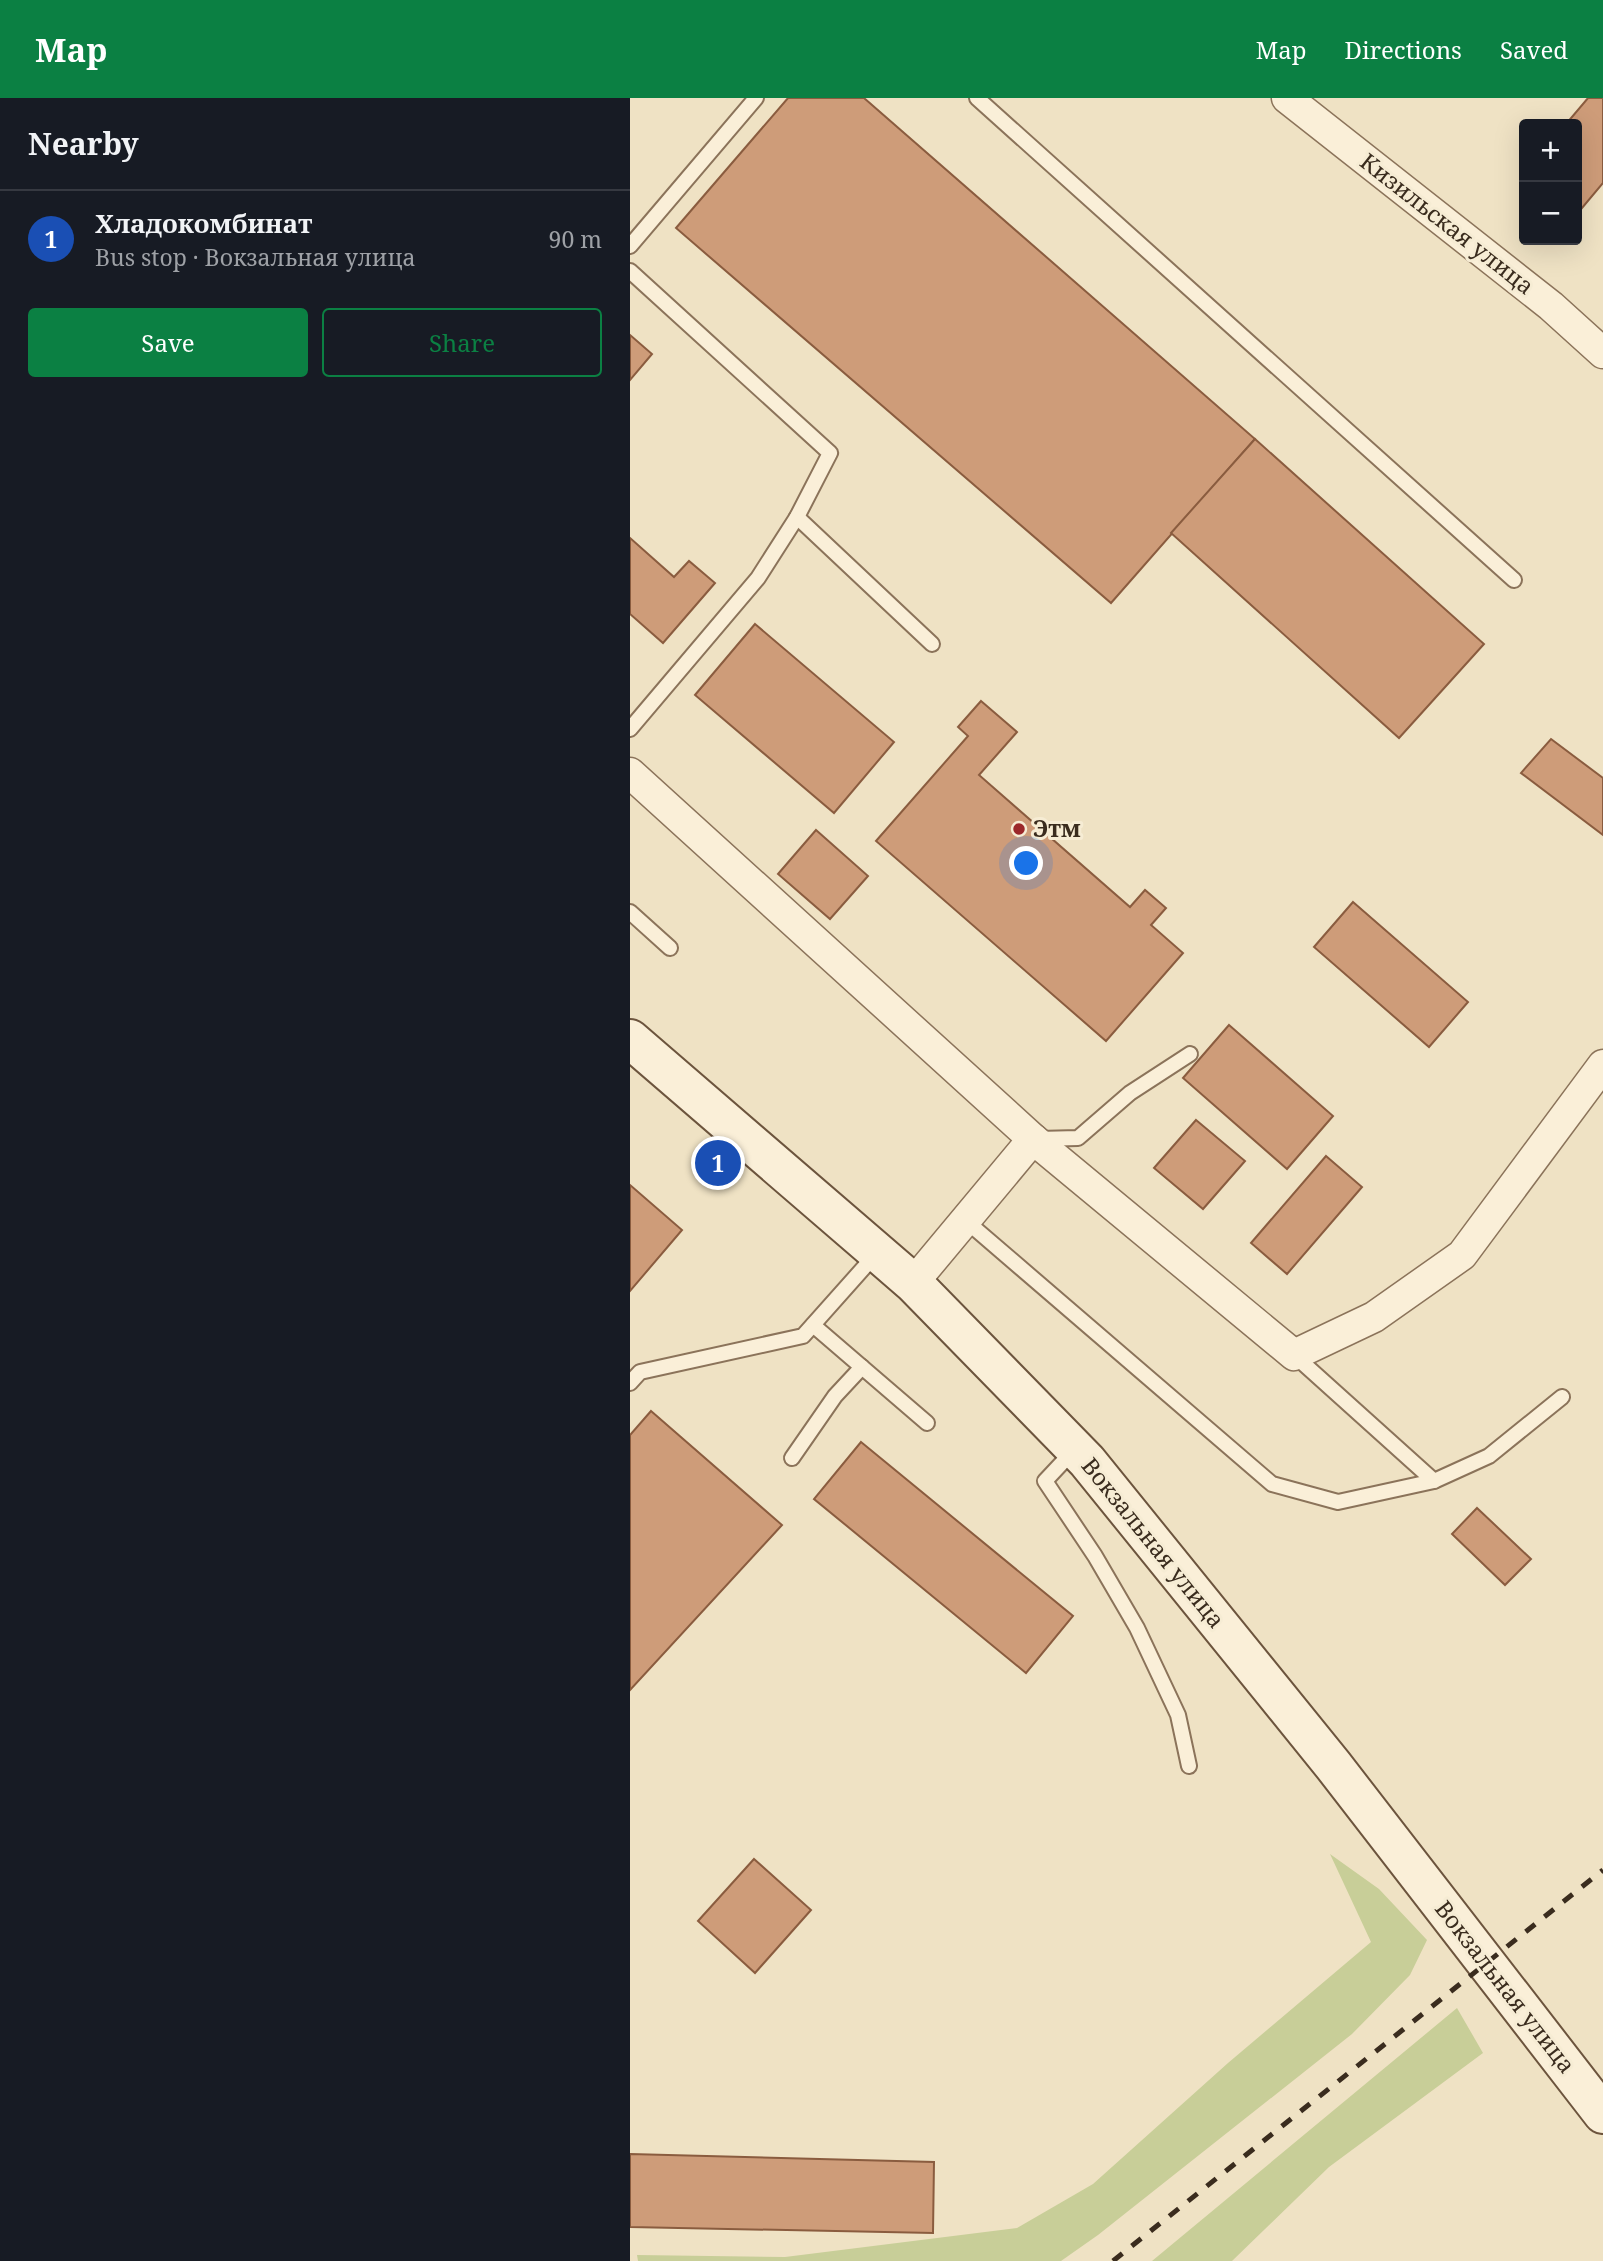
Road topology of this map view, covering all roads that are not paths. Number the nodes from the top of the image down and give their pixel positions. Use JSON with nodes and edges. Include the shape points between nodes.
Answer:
{"nodes":[{"id":1,"x":756,"y":98,"type":"edge"},
{"id":2,"x":977,"y":98,"type":"edge"},
{"id":3,"x":1295,"y":100,"type":"edge"},
{"id":4,"x":630,"y":246,"type":"edge"},
{"id":5,"x":630,"y":271,"type":"edge"},
{"id":6,"x":1603,"y":353,"type":"edge"},
{"id":7,"x":797,"y":517,"type":"junction"},
{"id":8,"x":1514,"y":580,"type":"dead end"},
{"id":9,"x":932,"y":644,"type":"dead end"},
{"id":10,"x":630,"y":729,"type":"edge"},
{"id":11,"x":630,"y":773,"type":"edge"},
{"id":12,"x":630,"y":912,"type":"edge"},
{"id":13,"x":670,"y":948,"type":"dead end"},
{"id":14,"x":630,"y":1039,"type":"edge"},
{"id":15,"x":1190,"y":1054,"type":"dead end"},
{"id":16,"x":1603,"y":1065,"type":"edge"},
{"id":17,"x":1033,"y":1139,"type":"junction"},
{"id":18,"x":965,"y":1220,"type":"junction"},
{"id":19,"x":877,"y":1252,"type":"junction"},
{"id":20,"x":913,"y":1283,"type":"junction"},
{"id":21,"x":813,"y":1325,"type":"junction"},
{"id":22,"x":1294,"y":1355,"type":"junction"},
{"id":23,"x":862,"y":1367,"type":"junction"},
{"id":24,"x":633,"y":1377,"type":"edge"},
{"id":25,"x":1562,"y":1397,"type":"dead end"},
{"id":26,"x":927,"y":1423,"type":"dead end"},
{"id":27,"x":1075,"y":1449,"type":"junction"},
{"id":28,"x":792,"y":1458,"type":"dead end"},
{"id":29,"x":1434,"y":1481,"type":"junction"},
{"id":30,"x":1189,"y":1766,"type":"dead end"},
{"id":31,"x":1603,"y":2114,"type":"edge"}],
"edges":[{"from":1,"to":4,"type":"lane"},
{"from":2,"to":8,"type":"lane"},
{"from":3,"to":6,"type":"street","name":"Кизильская улица"},
{"from":5,"to":7,"type":"lane","via":[[830,453]]},
{"from":7,"to":9,"type":"lane"},
{"from":7,"to":10,"type":"lane","via":[[758,578]]},
{"from":11,"to":17,"type":"street"},
{"from":12,"to":13,"type":"lane"},
{"from":14,"to":19,"type":"main road","name":"Вокзальная улица"},
{"from":15,"to":17,"type":"lane","via":[[1130,1093],[1078,1138]]},
{"from":16,"to":22,"type":"street","via":[[1462,1255],[1374,1317]]},
{"from":17,"to":18,"type":"street"},
{"from":17,"to":22,"type":"street"},
{"from":18,"to":20,"type":"street"},
{"from":18,"to":29,"type":"lane","via":[[1272,1484],[1338,1502]]},
{"from":19,"to":20,"type":"main road","name":"Вокзальная улица"},
{"from":19,"to":21,"type":"lane"},
{"from":20,"to":27,"type":"main road","name":"Вокзальная улица"},
{"from":21,"to":23,"type":"lane"},
{"from":21,"to":24,"type":"lane","via":[[803,1336]]},
{"from":22,"to":29,"type":"lane"},
{"from":23,"to":26,"type":"lane"},
{"from":23,"to":28,"type":"lane","via":[[835,1396]]},
{"from":25,"to":29,"type":"lane","via":[[1489,1456]]},
{"from":27,"to":30,"type":"lane","via":[[1045,1481],[1137,1628],[1178,1715]]},
{"from":27,"to":31,"type":"main road","name":"Вокзальная улица","via":[[1333,1765]]}]}
